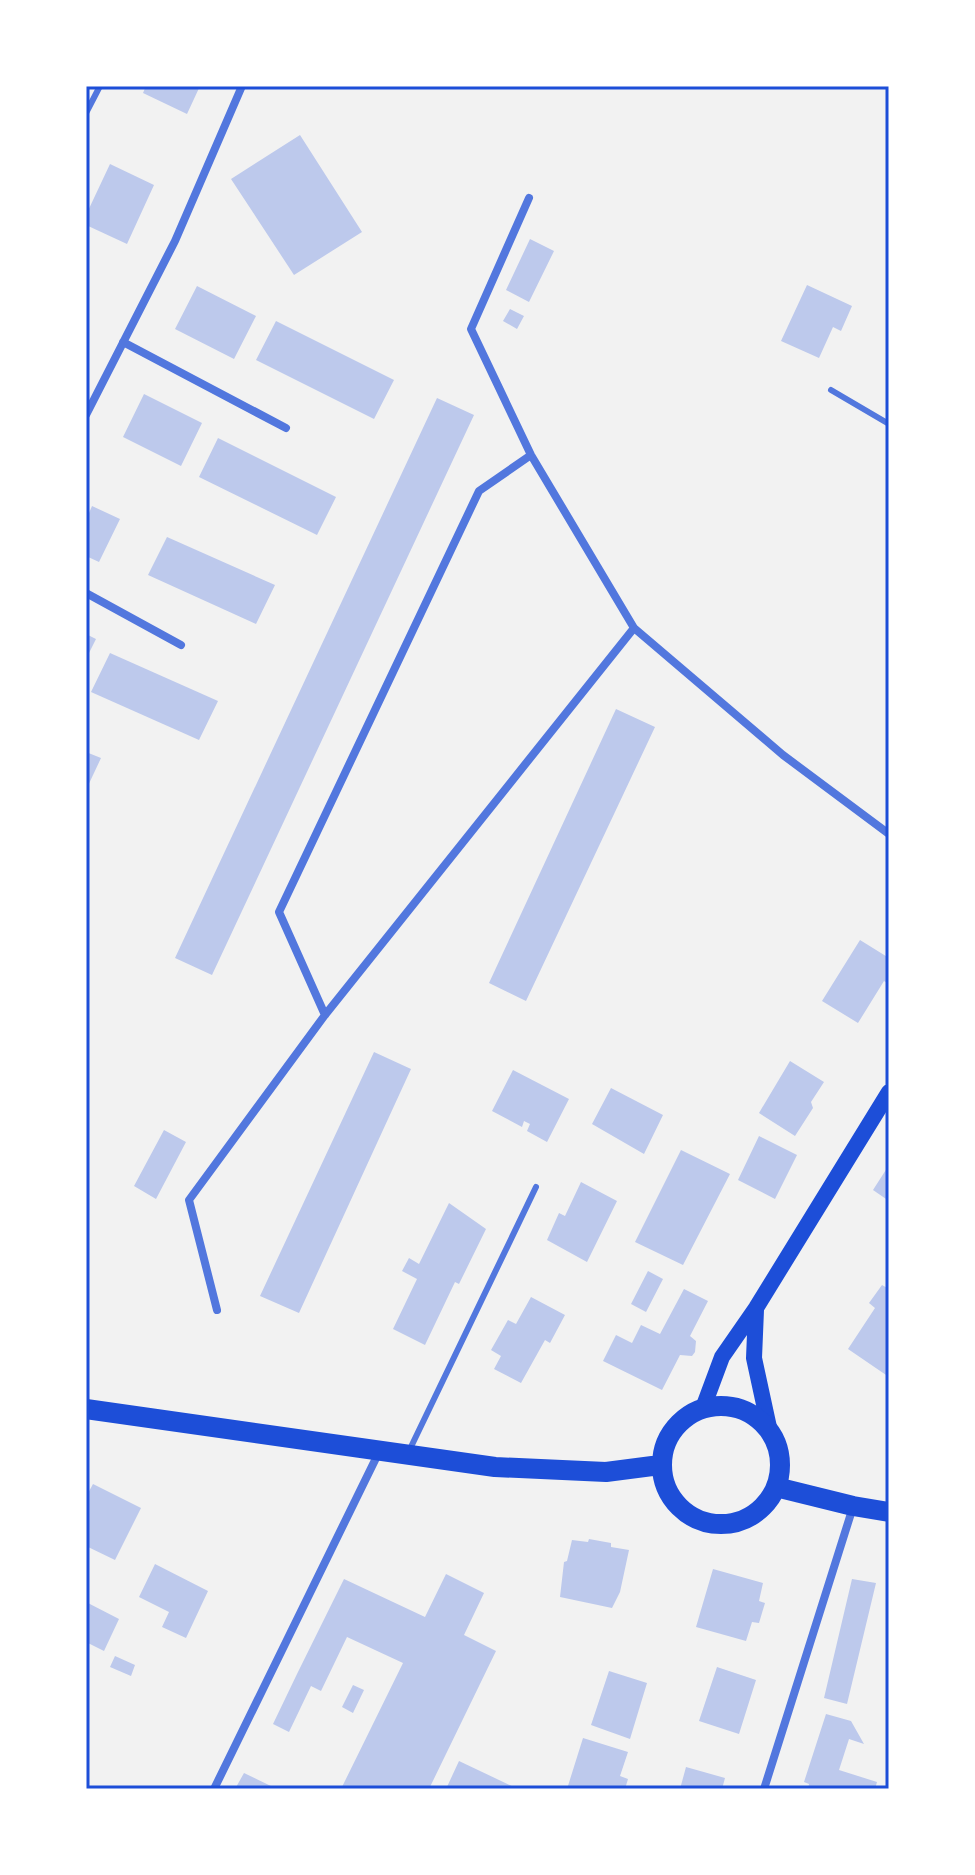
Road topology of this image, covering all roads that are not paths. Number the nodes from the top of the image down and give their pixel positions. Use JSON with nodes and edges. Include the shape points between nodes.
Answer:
{"nodes":[{"id":1,"x":100,"y":86,"type":"edge"},
{"id":2,"x":242,"y":86,"type":"edge"},
{"id":3,"x":86,"y":113,"type":"edge"},
{"id":4,"x":529,"y":198,"type":"dead end"},
{"id":5,"x":123,"y":342,"type":"junction"},
{"id":6,"x":831,"y":390,"type":"dead end"},
{"id":7,"x":86,"y":415,"type":"edge"},
{"id":8,"x":889,"y":424,"type":"edge"},
{"id":9,"x":286,"y":428,"type":"dead end"},
{"id":10,"x":531,"y":455,"type":"junction"},
{"id":11,"x":86,"y":593,"type":"edge"},
{"id":12,"x":634,"y":628,"type":"junction"},
{"id":13,"x":181,"y":645,"type":"dead end"},
{"id":14,"x":889,"y":834,"type":"edge"},
{"id":15,"x":325,"y":1015,"type":"junction"},
{"id":16,"x":889,"y":1092,"type":"edge"},
{"id":17,"x":536,"y":1187,"type":"dead end"},
{"id":18,"x":756,"y":1308,"type":"junction"},
{"id":19,"x":217,"y":1310,"type":"dead end"},
{"id":20,"x":703,"y":1408,"type":"junction"},
{"id":21,"x":86,"y":1409,"type":"edge"},
{"id":22,"x":770,"y":1432,"type":"junction"},
{"id":23,"x":380,"y":1451,"type":"junction"},
{"id":24,"x":408,"y":1454,"type":"junction"},
{"id":25,"x":660,"y":1465,"type":"junction"},
{"id":26,"x":776,"y":1487,"type":"junction"},
{"id":27,"x":853,"y":1506,"type":"junction"},
{"id":28,"x":889,"y":1512,"type":"edge"},
{"id":29,"x":214,"y":1789,"type":"edge"},
{"id":30,"x":764,"y":1789,"type":"edge"}],
"edges":[{"from":1,"to":3,"type":"lane"},
{"from":2,"to":5,"type":"street","via":[[175,241]]},
{"from":4,"to":10,"type":"street","via":[[471,329]]},
{"from":5,"to":7,"type":"street"},
{"from":5,"to":9,"type":"street"},
{"from":6,"to":8,"type":"lane"},
{"from":10,"to":12,"type":"street"},
{"from":10,"to":15,"type":"street","via":[[479,491],[279,912]]},
{"from":11,"to":13,"type":"street"},
{"from":12,"to":14,"type":"street","via":[[783,755]]},
{"from":12,"to":15,"type":"street"},
{"from":15,"to":19,"type":"street","via":[[189,1200]]},
{"from":16,"to":18,"type":"main road"},
{"from":17,"to":24,"type":"lane"},
{"from":18,"to":20,"type":"main road","via":[[722,1357]]},
{"from":18,"to":22,"type":"main road","via":[[754,1358]]},
{"from":20,"to":22,"type":"main road","via":[[741,1409]]},
{"from":20,"to":25,"type":"main road","via":[[672,1430]]},
{"from":21,"to":23,"type":"main road"},
{"from":22,"to":26,"type":"main road","via":[[778,1449]]},
{"from":23,"to":24,"type":"main road"},
{"from":23,"to":29,"type":"street"},
{"from":24,"to":25,"type":"main road","via":[[495,1467],[590,1471]]},
{"from":25,"to":26,"type":"main road","via":[[675,1504],[710,1525],[750,1518]]},
{"from":26,"to":27,"type":"main road"},
{"from":27,"to":28,"type":"main road"},
{"from":27,"to":30,"type":"street"}]}
